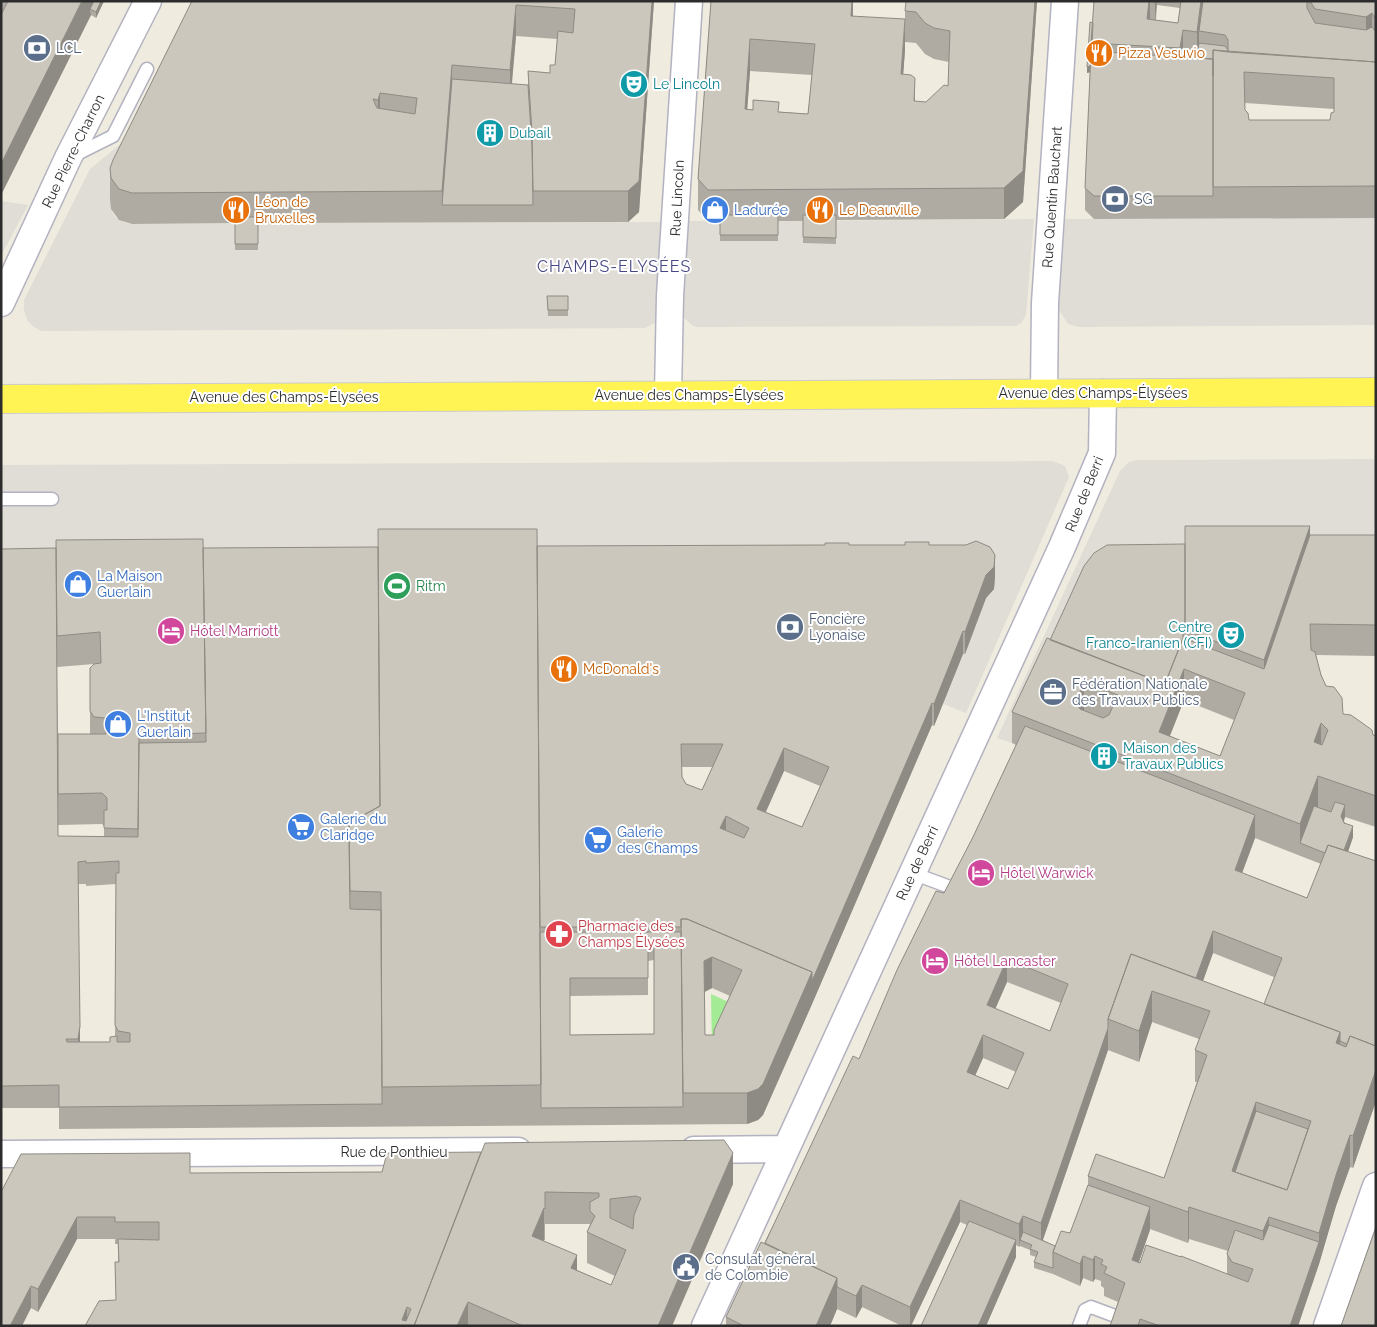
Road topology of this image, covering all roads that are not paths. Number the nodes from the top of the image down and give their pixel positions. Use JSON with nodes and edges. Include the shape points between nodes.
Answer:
{"nodes":[{"id":1,"x":148,"y":1,"type":"edge"},
{"id":2,"x":689,"y":1,"type":"edge"},
{"id":3,"x":1064,"y":1,"type":"edge"},
{"id":4,"x":147,"y":69,"type":"dead end"},
{"id":5,"x":68,"y":158,"type":"junction"},
{"id":6,"x":1,"y":303,"type":"edge"},
{"id":7,"x":1376,"y":392,"type":"edge"},
{"id":8,"x":1102,"y":393,"type":"junction"},
{"id":9,"x":1044,"y":394,"type":"junction"},
{"id":10,"x":668,"y":395,"type":"junction"},
{"id":11,"x":1,"y":399,"type":"edge"},
{"id":12,"x":1,"y":499,"type":"edge"},
{"id":13,"x":52,"y":499,"type":"dead end"},
{"id":14,"x":912,"y":873,"type":"junction"},
{"id":15,"x":958,"y":890,"type":"edge"},
{"id":16,"x":786,"y":1149,"type":"junction"},
{"id":17,"x":672,"y":1150,"type":"edge"},
{"id":18,"x":546,"y":1151,"type":"edge"},
{"id":19,"x":1,"y":1154,"type":"edge"},
{"id":20,"x":1376,"y":1186,"type":"edge"},
{"id":21,"x":1371,"y":1215,"type":"edge"},
{"id":22,"x":705,"y":1326,"type":"edge"},
{"id":23,"x":1079,"y":1326,"type":"edge"},
{"id":24,"x":1142,"y":1326,"type":"edge"},
{"id":25,"x":1327,"y":1326,"type":"edge"}],
"edges":[{"from":1,"to":5,"type":"street","name":"Rue Pierre-Charron"},
{"from":2,"to":10,"type":"street","name":"Rue Lincoln","via":[[670,296]]},
{"from":3,"to":9,"type":"street","name":"Rue Quentin Bauchart","via":[[1046,286]]},
{"from":4,"to":5,"type":"lane","via":[[113,136]]},
{"from":5,"to":6,"type":"street","name":"Rue Pierre-Charron"},
{"from":7,"to":8,"type":"main road","name":"Avenue des Champs-Élysées"},
{"from":8,"to":9,"type":"main road","name":"Avenue des Champs-Élysées"},
{"from":8,"to":14,"type":"street","name":"Rue de Berri","via":[[1102,452],[1062,547]]},
{"from":9,"to":10,"type":"main road","name":"Avenue des Champs-Élysées"},
{"from":10,"to":11,"type":"main road","name":"Avenue des Champs-Élysées"},
{"from":12,"to":13,"type":"lane"},
{"from":14,"to":15,"type":"lane"},
{"from":14,"to":16,"type":"street","name":"Rue de Berri"},
{"from":16,"to":17,"type":"street"},
{"from":16,"to":22,"type":"street","name":"Rue de Berri"},
{"from":18,"to":19,"type":"street","name":"Rue de Ponthieu"},
{"from":20,"to":21,"type":"street"},
{"from":21,"to":25,"type":"street"},
{"from":23,"to":24,"type":"lane","via":[[1085,1310],[1091,1307]]}]}
